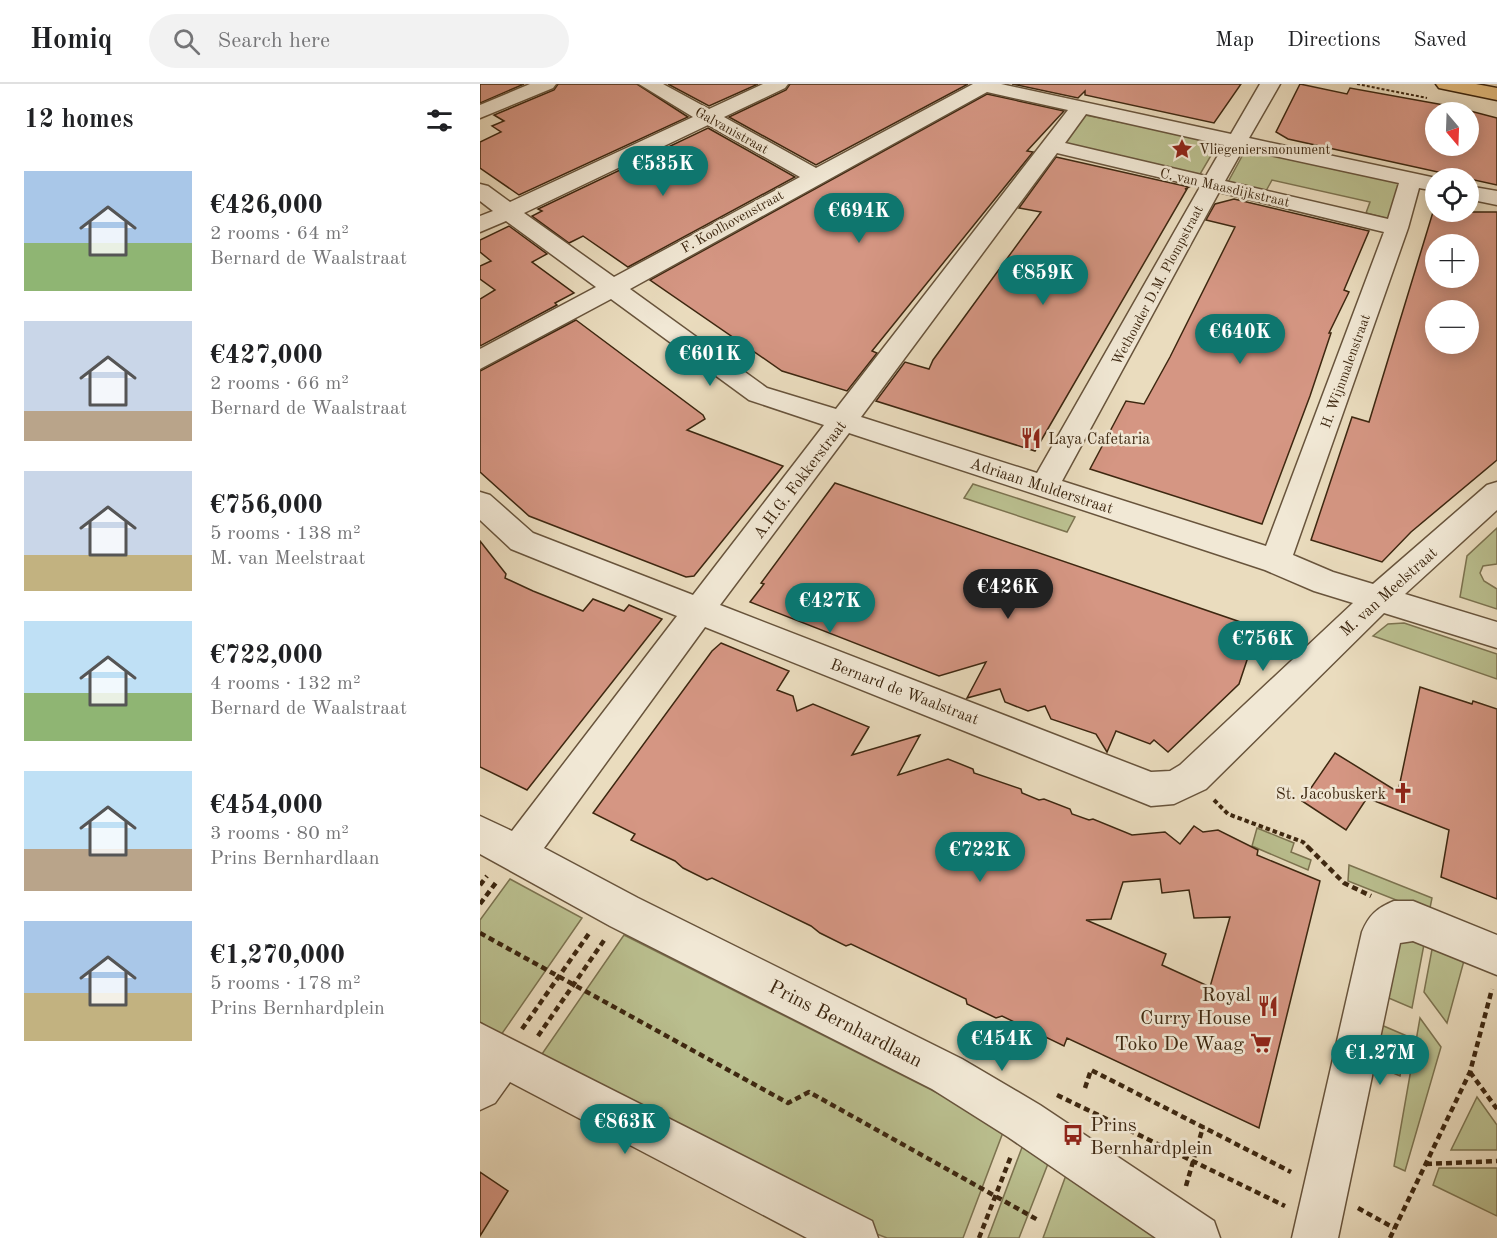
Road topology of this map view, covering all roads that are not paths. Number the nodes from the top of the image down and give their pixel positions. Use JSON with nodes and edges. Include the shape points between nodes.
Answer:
{"nodes":[{"id":1,"x":546,"y":84,"type":"edge"},
{"id":2,"x":649,"y":84,"type":"edge"},
{"id":3,"x":778,"y":84,"type":"edge"},
{"id":4,"x":1270,"y":84,"type":"edge"},
{"id":5,"x":1446,"y":84,"type":"edge"},
{"id":6,"x":1497,"y":94,"type":"edge"},
{"id":7,"x":1082,"y":106,"type":"junction"},
{"id":8,"x":480,"y":112,"type":"edge"},
{"id":9,"x":709,"y":117,"type":"junction"},
{"id":10,"x":1236,"y":142,"type":"junction"},
{"id":11,"x":1053,"y":146,"type":"junction"},
{"id":12,"x":814,"y":176,"type":"junction"},
{"id":13,"x":1411,"y":179,"type":"junction"},
{"id":14,"x":1425,"y":182,"type":"edge"},
{"id":15,"x":1212,"y":183,"type":"junction"},
{"id":16,"x":480,"y":191,"type":"edge"},
{"id":17,"x":1479,"y":194,"type":"edge"},
{"id":18,"x":1497,"y":198,"type":"edge"},
{"id":19,"x":509,"y":211,"type":"junction"},
{"id":20,"x":480,"y":225,"type":"edge"},
{"id":21,"x":1397,"y":228,"type":"junction"},
{"id":22,"x":611,"y":288,"type":"junction"},
{"id":23,"x":480,"y":360,"type":"edge"},
{"id":24,"x":842,"y":422,"type":"junction"},
{"id":25,"x":1045,"y":486,"type":"junction"},
{"id":26,"x":1497,"y":494,"type":"edge"},
{"id":27,"x":480,"y":503,"type":"edge"},
{"id":28,"x":1276,"y":561,"type":"junction"},
{"id":29,"x":1380,"y":597,"type":"junction"},
{"id":30,"x":699,"y":610,"type":"junction"},
{"id":31,"x":1497,"y":635,"type":"edge"},
{"id":32,"x":1184,"y":782,"type":"joint"},
{"id":33,"x":480,"y":834,"type":"edge"},
{"id":34,"x":518,"y":853,"type":"junction"},
{"id":35,"x":1495,"y":968,"type":"edge"},
{"id":36,"x":495,"y":1063,"type":"edge"},
{"id":37,"x":1320,"y":1217,"type":"edge"},
{"id":38,"x":855,"y":1238,"type":"edge"},
{"id":39,"x":1197,"y":1238,"type":"edge"}],
"edges":[{"from":1,"to":8,"type":"street"},
{"from":2,"to":9,"type":"street","name":"Galvanistraat"},
{"from":3,"to":9,"type":"street"},
{"from":4,"to":10,"type":"street","name":"Wethouder D.M. Plompstraat"},
{"from":5,"to":6,"type":"main road"},
{"from":7,"to":10,"type":"street"},
{"from":7,"to":11,"type":"street","name":"A.H.G. Fokkerstraat"},
{"from":7,"to":12,"type":"street","name":"F. Koolhovenstraat","via":[[984,86]]},
{"from":9,"to":12,"type":"street","name":"Galvanistraat"},
{"from":9,"to":19,"type":"street"},
{"from":10,"to":13,"type":"street"},
{"from":10,"to":15,"type":"street","name":"Wethouder D.M. Plompstraat"},
{"from":11,"to":15,"type":"street","name":"C. van Maasdijkstraat"},
{"from":11,"to":24,"type":"street","name":"A.H.G. Fokkerstraat"},
{"from":12,"to":22,"type":"street","name":"F. Koolhovenstraat"},
{"from":13,"to":14,"type":"street"},
{"from":13,"to":21,"type":"street","name":"H. Wijnmalenstraat"},
{"from":15,"to":21,"type":"street","name":"C. van Maasdijkstraat"},
{"from":15,"to":25,"type":"street","name":"Wethouder D.M. Plompstraat"},
{"from":16,"to":19,"type":"street","name":"Adriaan Mulderstraat"},
{"from":17,"to":18,"type":"street"},
{"from":19,"to":20,"type":"street"},
{"from":19,"to":22,"type":"street","name":"Adriaan Mulderstraat"},
{"from":21,"to":28,"type":"street","name":"H. Wijnmalenstraat"},
{"from":22,"to":23,"type":"street","name":"F. Koolhovenstraat"},
{"from":22,"to":24,"type":"street","name":"Adriaan Mulderstraat","via":[[758,394]]},
{"from":24,"to":25,"type":"street","name":"Adriaan Mulderstraat"},
{"from":24,"to":30,"type":"street","name":"A.H.G. Fokkerstraat"},
{"from":25,"to":28,"type":"street","name":"Adriaan Mulderstraat"},
{"from":26,"to":29,"type":"street","name":"M. van Meelstraat"},
{"from":27,"to":30,"type":"street","name":"Bernard de Waalstraat","via":[[522,541]]},
{"from":28,"to":29,"type":"street","name":"Adriaan Mulderstraat","via":[[1325,582]]},
{"from":29,"to":31,"type":"street","name":"Adriaan Mulderstraat"},
{"from":29,"to":32,"type":"street","name":"M. van Meelstraat"},
{"from":30,"to":32,"type":"street","name":"Bernard de Waalstraat","via":[[1151,789]]},
{"from":30,"to":34,"type":"street","name":"A.H.G. Fokkerstraat"},
{"from":33,"to":34,"type":"street","name":"Prins Bernhardlaan"},
{"from":34,"to":39,"type":"street","name":"Prins Bernhardlaan","via":[[617,909],[947,1074],[1030,1103]]},
{"from":35,"to":37,"type":"street","via":[[1413,921],[1394,921],[1382,932]]},
{"from":36,"to":38,"type":"street"}]}
